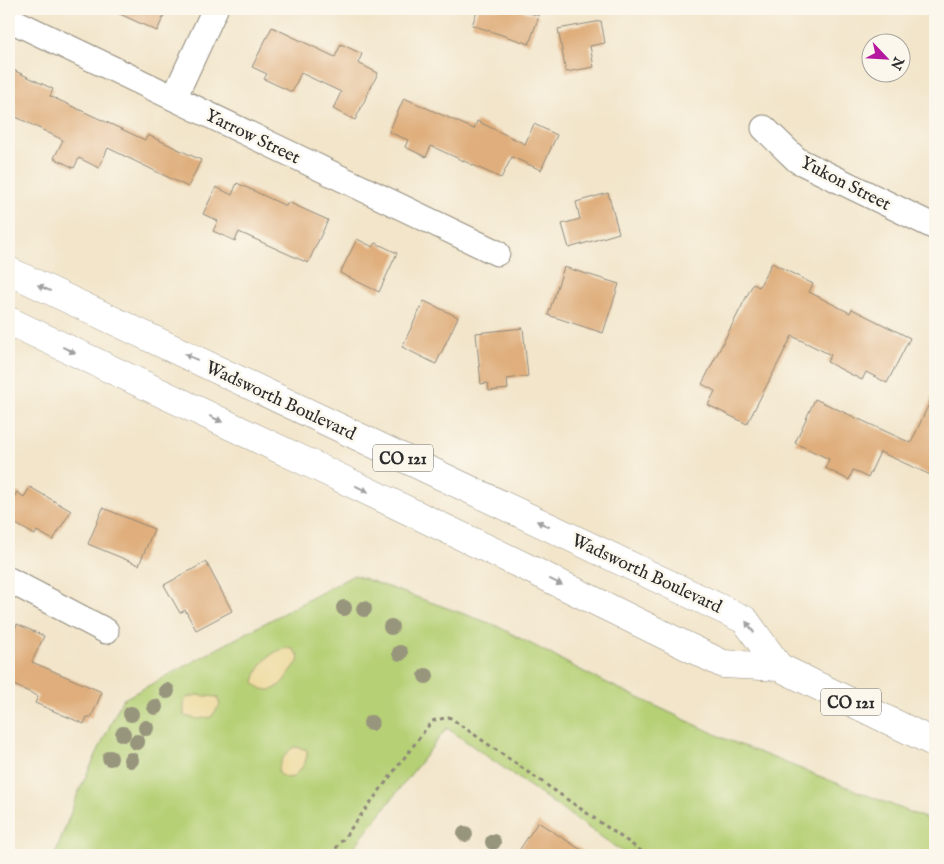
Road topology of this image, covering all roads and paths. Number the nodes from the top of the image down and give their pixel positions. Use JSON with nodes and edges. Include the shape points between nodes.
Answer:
{"nodes":[{"id":1,"x":216,"y":9,"type":"edge"},
{"id":2,"x":9,"y":19,"type":"edge"},
{"id":3,"x":174,"y":98,"type":"junction"},
{"id":4,"x":764,"y":128,"type":"dead end"},
{"id":5,"x":935,"y":227,"type":"edge"},
{"id":6,"x":497,"y":254,"type":"dead end"},
{"id":7,"x":9,"y":271,"type":"edge"},
{"id":8,"x":9,"y":321,"type":"edge"},
{"id":9,"x":9,"y":580,"type":"edge"},
{"id":10,"x":106,"y":632,"type":"dead end"},
{"id":11,"x":779,"y":667,"type":"junction"},
{"id":12,"x":935,"y":743,"type":"edge"},
{"id":13,"x":331,"y":855,"type":"edge"},
{"id":14,"x":647,"y":855,"type":"edge"}],
"edges":[{"from":1,"to":3,"type":"street"},
{"from":2,"to":3,"type":"street","name":"Yarrow Street"},
{"from":3,"to":6,"type":"street","name":"Yarrow Street"},
{"from":4,"to":5,"type":"street","name":"Yukon Street","via":[[797,160]]},
{"from":11,"to":7,"type":"main road","name":"Wadsworth Boulevard","number":"CO 121","one_way":true,"via":[[745,620]]},
{"from":8,"to":11,"type":"main road","name":"Wadsworth Boulevard","number":"CO 121","one_way":true,"via":[[724,664]]},
{"from":9,"to":10,"type":"street"},
{"from":11,"to":12,"type":"main road","name":"Wadsworth Boulevard","number":"CO 121"},
{"from":13,"to":14,"type":"path","via":[[432,721],[450,717]]}]}
